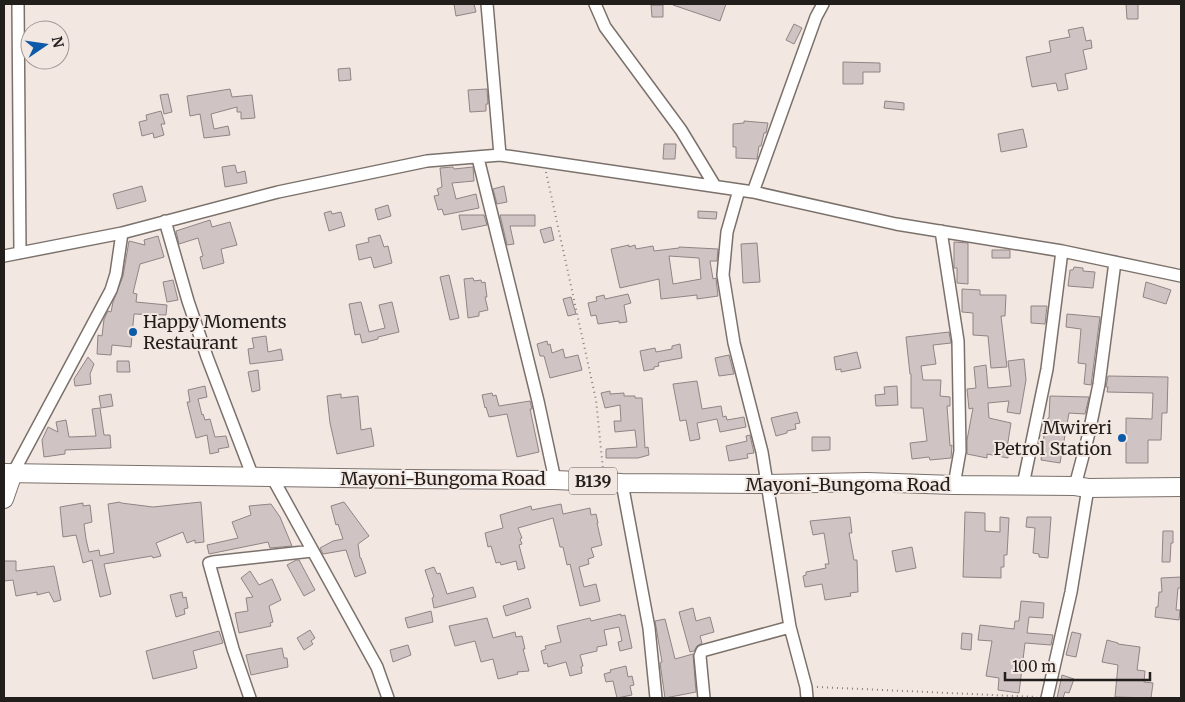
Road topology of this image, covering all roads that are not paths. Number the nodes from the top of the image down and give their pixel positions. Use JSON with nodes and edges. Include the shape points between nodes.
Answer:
{"nodes":[{"id":1,"x":18,"y":4,"type":"edge"},
{"id":2,"x":487,"y":4,"type":"edge"},
{"id":3,"x":595,"y":4,"type":"edge"},
{"id":4,"x":823,"y":4,"type":"edge"},
{"id":5,"x":500,"y":155,"type":"junction"},
{"id":6,"x":478,"y":158,"type":"junction"},
{"id":7,"x":715,"y":186,"type":"junction"},
{"id":8,"x":739,"y":190,"type":"junction"},
{"id":9,"x":753,"y":192,"type":"junction"},
{"id":10,"x":165,"y":221,"type":"junction"},
{"id":11,"x":942,"y":231,"type":"junction"},
{"id":12,"x":122,"y":233,"type":"junction"},
{"id":13,"x":1062,"y":251,"type":"junction"},
{"id":14,"x":20,"y":252,"type":"junction"},
{"id":15,"x":4,"y":256,"type":"edge"},
{"id":16,"x":1115,"y":262,"type":"junction"},
{"id":17,"x":1181,"y":276,"type":"edge"},
{"id":18,"x":8,"y":473,"type":"edge"},
{"id":19,"x":253,"y":477,"type":"junction"},
{"id":20,"x":272,"y":477,"type":"junction"},
{"id":21,"x":555,"y":480,"type":"junction"},
{"id":22,"x":613,"y":482,"type":"junction"},
{"id":23,"x":767,"y":484,"type":"junction"},
{"id":24,"x":954,"y":485,"type":"junction"},
{"id":25,"x":1023,"y":485,"type":"junction"},
{"id":26,"x":1081,"y":487,"type":"junction"},
{"id":27,"x":1181,"y":487,"type":"edge"},
{"id":28,"x":4,"y":499,"type":"edge"},
{"id":29,"x":312,"y":550,"type":"junction"},
{"id":30,"x":790,"y":627,"type":"junction"},
{"id":31,"x":806,"y":692,"type":"edge"},
{"id":32,"x":250,"y":698,"type":"edge"},
{"id":33,"x":388,"y":698,"type":"edge"},
{"id":34,"x":656,"y":698,"type":"edge"},
{"id":35,"x":704,"y":698,"type":"edge"},
{"id":36,"x":1047,"y":698,"type":"edge"}],
"edges":[{"from":1,"to":14,"type":"street"},
{"from":2,"to":5,"type":"street"},
{"from":3,"to":7,"type":"street","via":[[605,27],[681,130]]},
{"from":4,"to":9,"type":"street"},
{"from":5,"to":6,"type":"street"},
{"from":5,"to":7,"type":"street"},
{"from":6,"to":10,"type":"street","via":[[418,163],[278,192]]},
{"from":6,"to":21,"type":"street"},
{"from":7,"to":8,"type":"street"},
{"from":8,"to":9,"type":"street"},
{"from":8,"to":23,"type":"street","via":[[727,232],[724,276],[734,344]]},
{"from":9,"to":11,"type":"street"},
{"from":10,"to":12,"type":"street"},
{"from":10,"to":19,"type":"street","via":[[191,310]]},
{"from":11,"to":13,"type":"street"},
{"from":11,"to":24,"type":"street","via":[[958,342],[960,451]]},
{"from":12,"to":14,"type":"street"},
{"from":12,"to":18,"type":"street","via":[[111,290]]},
{"from":13,"to":16,"type":"street"},
{"from":13,"to":25,"type":"street","via":[[1047,369]]},
{"from":14,"to":15,"type":"street"},
{"from":16,"to":17,"type":"street"},
{"from":16,"to":26,"type":"street"},
{"from":18,"to":19,"type":"main road","name":"Mayoni-Bungoma Road","number":"B139"},
{"from":18,"to":28,"type":"main road"},
{"from":19,"to":20,"type":"main road","name":"Mayoni-Bungoma Road","number":"B139"},
{"from":20,"to":21,"type":"main road","name":"Mayoni-Bungoma Road","number":"B139"},
{"from":20,"to":29,"type":"street"},
{"from":21,"to":22,"type":"main road","name":"Mayoni-Bungoma Road","number":"B139"},
{"from":22,"to":23,"type":"main road","name":"Mayoni-Bungoma Road","number":"B139"},
{"from":22,"to":34,"type":"street","via":[[649,628]]},
{"from":23,"to":24,"type":"main road","name":"Mayoni-Bungoma Road","number":"B139","via":[[867,482]]},
{"from":23,"to":30,"type":"street"},
{"from":24,"to":25,"type":"main road","name":"Mayoni-Bungoma Road","number":"B139"},
{"from":25,"to":26,"type":"main road","name":"Mayoni-Bungoma Road","number":"B139"},
{"from":26,"to":27,"type":"main road","name":"Mayoni-Bungoma Road","number":"B139"},
{"from":26,"to":36,"type":"street","via":[[1071,592]]},
{"from":29,"to":32,"type":"street","via":[[209,564]]},
{"from":29,"to":33,"type":"street","via":[[377,667]]},
{"from":30,"to":31,"type":"street"},
{"from":30,"to":35,"type":"street","via":[[702,651]]}]}
